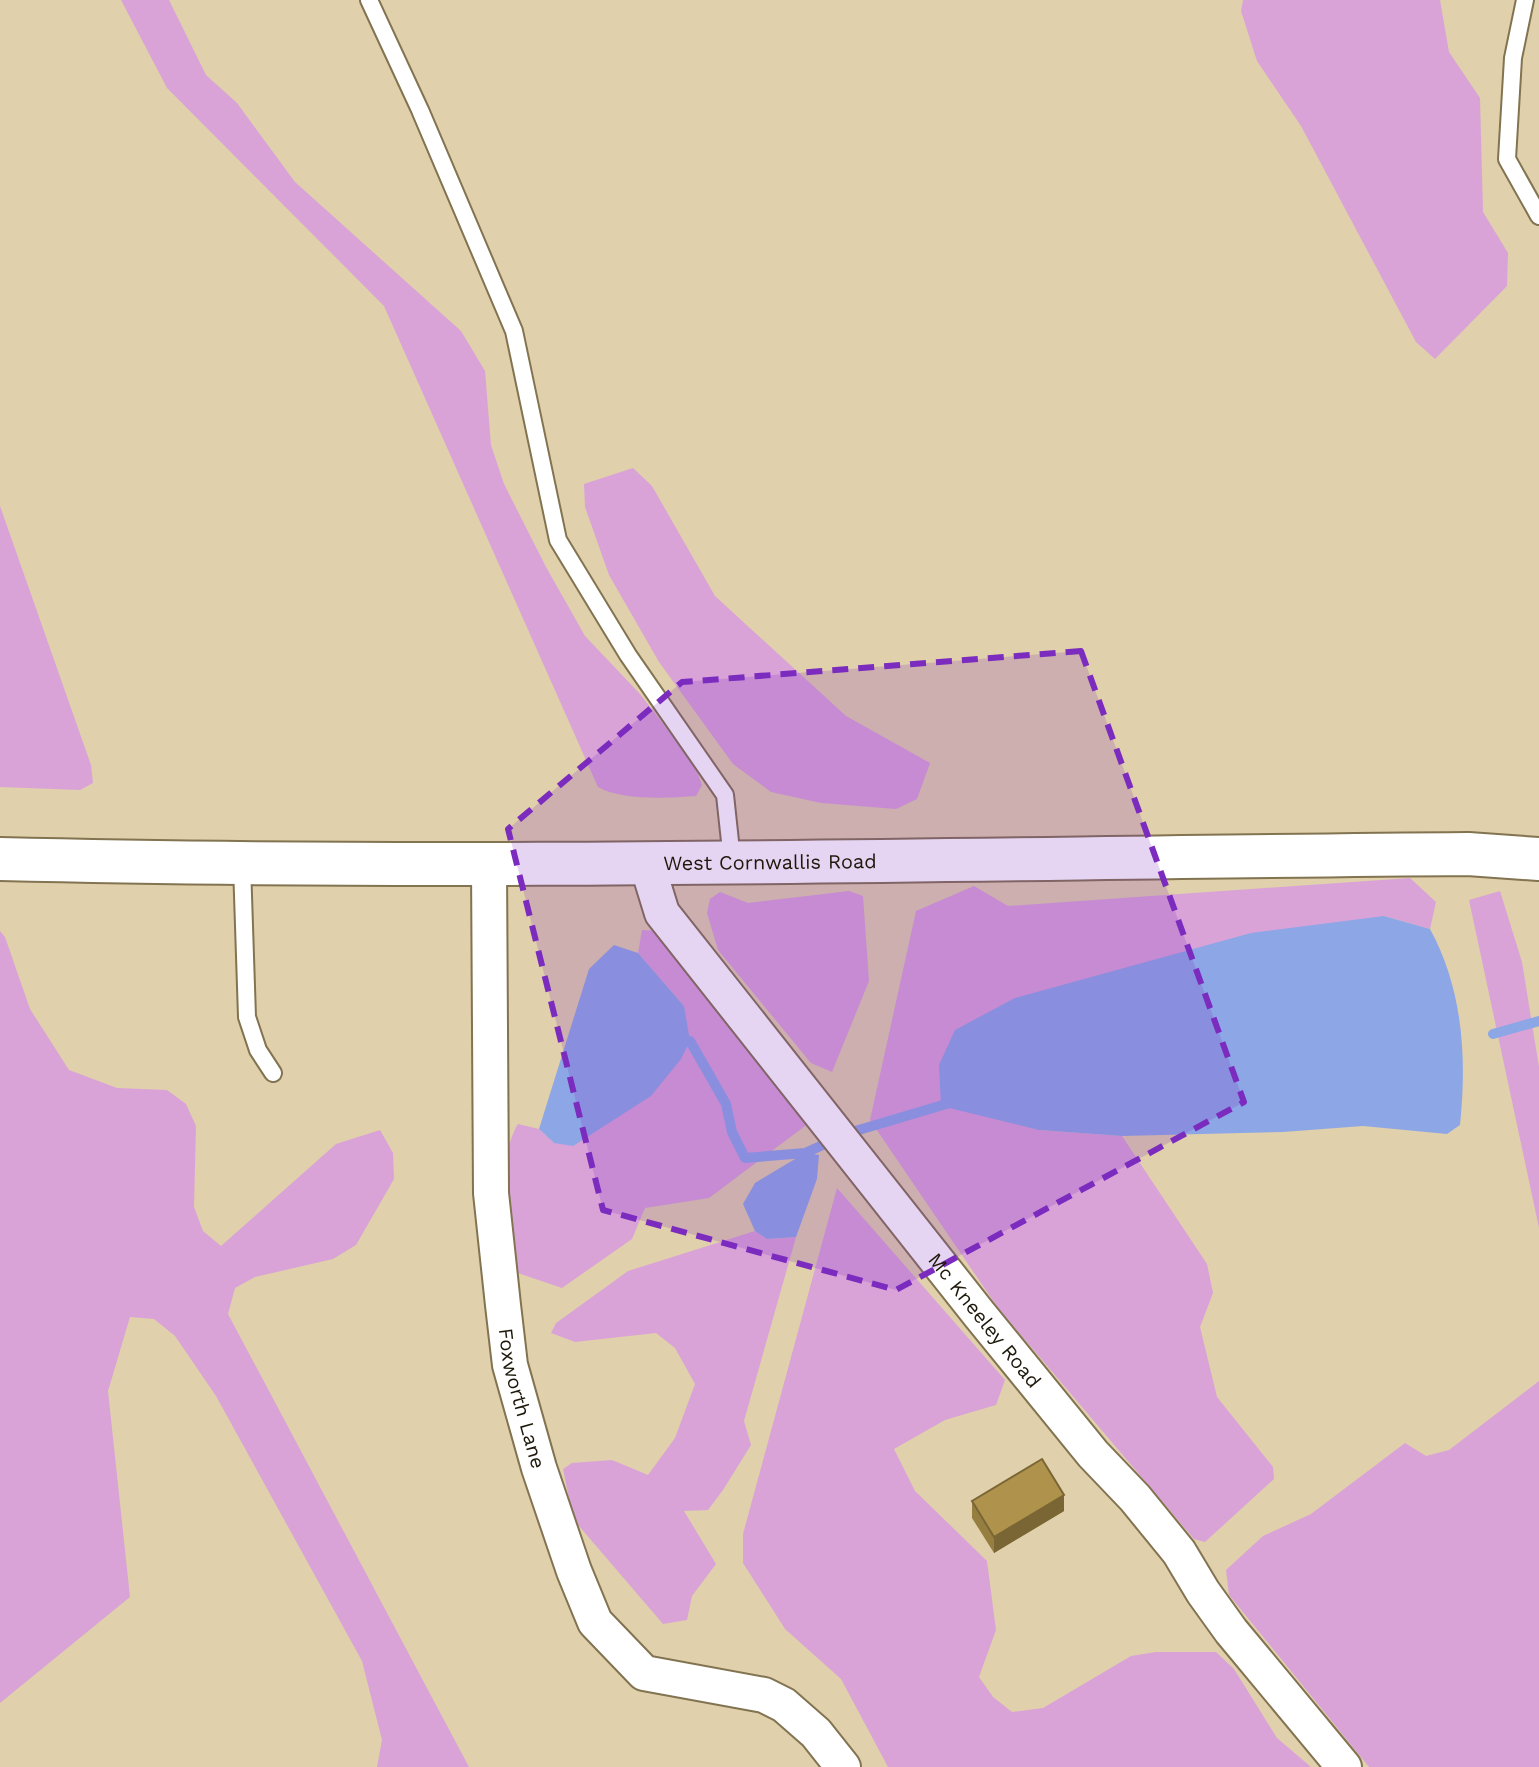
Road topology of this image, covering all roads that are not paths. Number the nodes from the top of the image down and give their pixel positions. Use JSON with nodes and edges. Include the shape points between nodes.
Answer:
{"nodes":[{"id":1,"x":369,"y":0,"type":"edge"},
{"id":2,"x":1525,"y":0,"type":"edge"},
{"id":3,"x":1539,"y":216,"type":"edge"},
{"id":4,"x":0,"y":859,"type":"edge"},
{"id":5,"x":1539,"y":859,"type":"edge"},
{"id":6,"x":646,"y":861,"type":"junction"},
{"id":7,"x":732,"y":862,"type":"junction"},
{"id":8,"x":242,"y":865,"type":"junction"},
{"id":9,"x":489,"y":865,"type":"junction"},
{"id":10,"x":273,"y":1073,"type":"dead end"},
{"id":11,"x":843,"y":1767,"type":"edge"},
{"id":12,"x":1344,"y":1767,"type":"edge"}],
"edges":[{"from":1,"to":7,"type":"lane","via":[[514,331],[558,540],[628,655],[725,795]]},
{"from":2,"to":3,"type":"lane","via":[[1513,58],[1507,159]]},
{"from":4,"to":8,"type":"street","name":"West Cornwallis Road"},
{"from":5,"to":7,"type":"street","name":"West Cornwallis Road","via":[[1468,854]]},
{"from":6,"to":7,"type":"street","name":"West Cornwallis Road"},
{"from":6,"to":9,"type":"street","name":"West Cornwallis Road"},
{"from":6,"to":12,"type":"street","name":"Mc Kneeley Road","via":[[662,913],[979,1314],[1179,1552],[1231,1631]]},
{"from":8,"to":9,"type":"street","name":"West Cornwallis Road"},
{"from":8,"to":10,"type":"lane","via":[[247,1017]]},
{"from":9,"to":11,"type":"street","name":"Foxworth Lane","via":[[491,1193],[510,1365],[574,1571],[595,1622],[644,1673],[764,1695],[816,1733]]}]}
